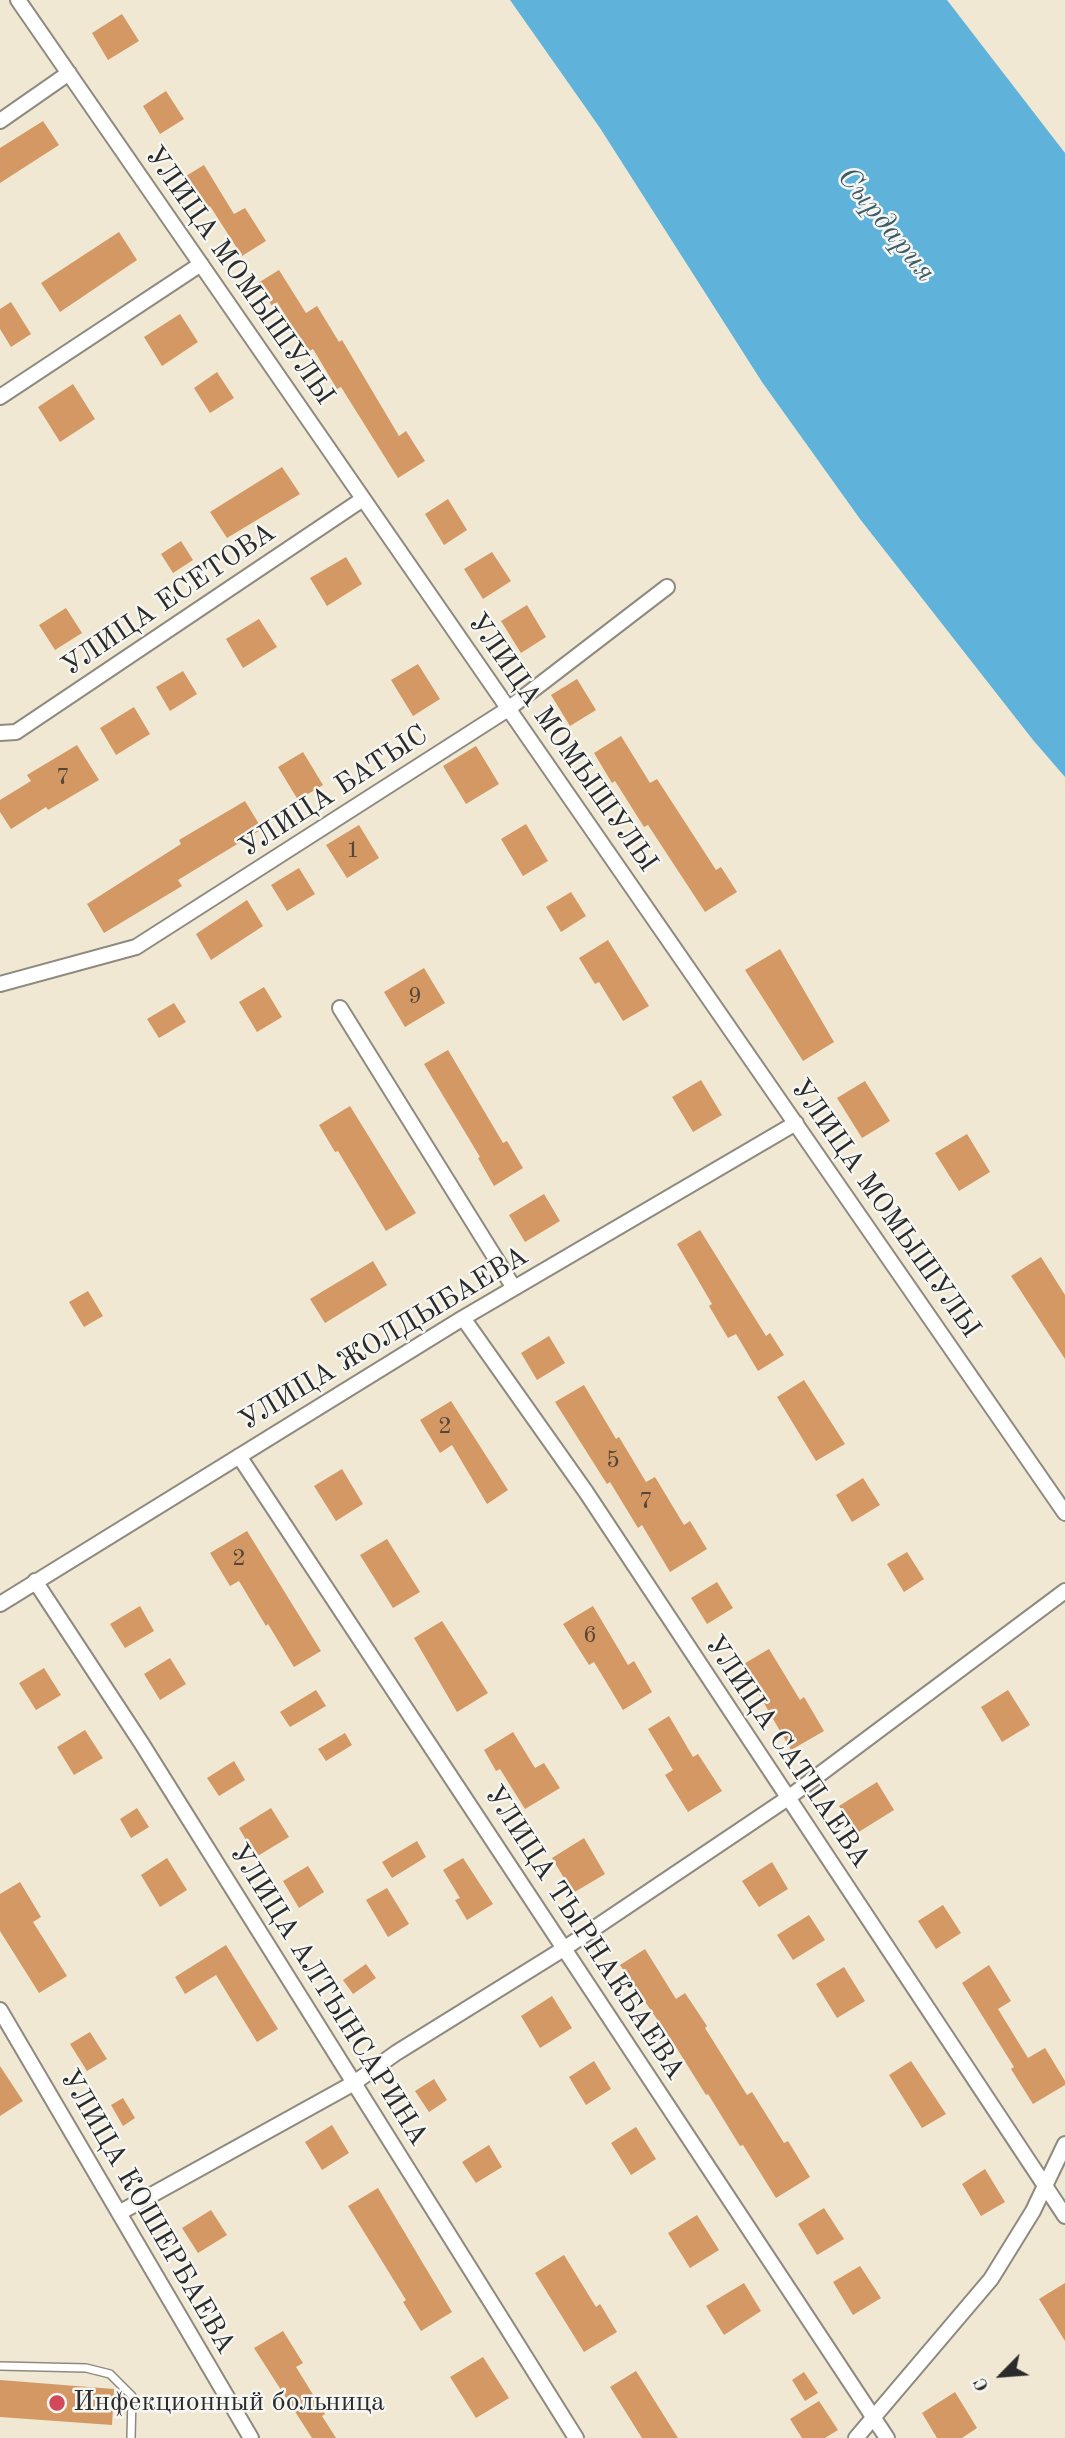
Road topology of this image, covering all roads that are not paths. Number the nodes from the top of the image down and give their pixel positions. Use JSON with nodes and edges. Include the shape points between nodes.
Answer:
{"nodes":[{"id":1,"x":18,"y":0,"type":"edge"},
{"id":2,"x":69,"y":73,"type":"junction"},
{"id":3,"x":0,"y":121,"type":"edge"},
{"id":4,"x":201,"y":264,"type":"junction"},
{"id":5,"x":0,"y":397,"type":"edge"},
{"id":6,"x":363,"y":499,"type":"junction"},
{"id":7,"x":667,"y":587,"type":"dead end"},
{"id":8,"x":508,"y":709,"type":"junction"},
{"id":9,"x":0,"y":733,"type":"edge"},
{"id":10,"x":0,"y":985,"type":"edge"},
{"id":11,"x":340,"y":1008,"type":"dead end"},
{"id":12,"x":796,"y":1123,"type":"junction"},
{"id":13,"x":514,"y":1288,"type":"junction"},
{"id":14,"x":463,"y":1318,"type":"junction"},
{"id":15,"x":240,"y":1456,"type":"junction"},
{"id":16,"x":1065,"y":1513,"type":"edge"},
{"id":17,"x":35,"y":1581,"type":"junction"},
{"id":18,"x":1065,"y":1591,"type":"edge"},
{"id":19,"x":0,"y":1604,"type":"edge"},
{"id":20,"x":788,"y":1798,"type":"junction"},
{"id":21,"x":565,"y":1948,"type":"junction"},
{"id":22,"x":0,"y":2010,"type":"edge"},
{"id":23,"x":354,"y":2083,"type":"junction"},
{"id":24,"x":1065,"y":2144,"type":"edge"},
{"id":25,"x":1045,"y":2185,"type":"junction"},
{"id":26,"x":119,"y":2213,"type":"junction"},
{"id":27,"x":1065,"y":2216,"type":"edge"},
{"id":28,"x":0,"y":2366,"type":"edge"},
{"id":29,"x":874,"y":2416,"type":"junction"},
{"id":30,"x":131,"y":2438,"type":"edge"},
{"id":31,"x":251,"y":2438,"type":"edge"},
{"id":32,"x":576,"y":2438,"type":"edge"},
{"id":33,"x":856,"y":2438,"type":"edge"},
{"id":34,"x":887,"y":2438,"type":"edge"}],
"edges":[{"from":1,"to":2,"type":"street","name":"УЛИЦА МОМЫШУЛЫ"},
{"from":2,"to":3,"type":"street"},
{"from":2,"to":4,"type":"street","name":"УЛИЦА МОМЫШУЛЫ"},
{"from":4,"to":5,"type":"street"},
{"from":4,"to":6,"type":"street","name":"УЛИЦА МОМЫШУЛЫ"},
{"from":6,"to":8,"type":"street","name":"УЛИЦА МОМЫШУЛЫ"},
{"from":6,"to":9,"type":"street","name":"УЛИЦА ЕСЕТОВА","via":[[16,732]]},
{"from":7,"to":8,"type":"street","name":"УЛИЦА БАТЫС"},
{"from":8,"to":10,"type":"street","name":"УЛИЦА БАТЫС","via":[[136,947]]},
{"from":8,"to":12,"type":"street","name":"УЛИЦА МОМЫШУЛЫ"},
{"from":11,"to":13,"type":"street"},
{"from":12,"to":13,"type":"street","name":"УЛИЦА ЖОЛДЫБАЕВА"},
{"from":12,"to":16,"type":"street","name":"УЛИЦА МОМЫШУЛЫ"},
{"from":13,"to":14,"type":"street","name":"УЛИЦА ЖОЛДЫБАЕВА"},
{"from":14,"to":15,"type":"street","name":"УЛИЦА ЖОЛДЫБАЕВА"},
{"from":14,"to":20,"type":"street","name":"УЛИЦА САТПАЕВА","via":[[586,1492]]},
{"from":15,"to":17,"type":"street","name":"УЛИЦА ЖОЛДЫБАЕВА"},
{"from":15,"to":21,"type":"street","name":"УЛИЦА ТЫРНАКБАЕВА"},
{"from":17,"to":19,"type":"street","name":"УЛИЦА ЖОЛДЫБАЕВА"},
{"from":17,"to":23,"type":"street","name":"УЛИЦА АЛТЫНСАРИНА"},
{"from":18,"to":20,"type":"street"},
{"from":20,"to":21,"type":"street"},
{"from":20,"to":25,"type":"street","name":"УЛИЦА САТПАЕВА"},
{"from":21,"to":23,"type":"street"},
{"from":21,"to":29,"type":"street","name":"УЛИЦА ТЫРНАКБАЕВА"},
{"from":22,"to":26,"type":"street","name":"УЛИЦА КОШЕРБАЕВА"},
{"from":23,"to":26,"type":"street"},
{"from":23,"to":32,"type":"street","name":"УЛИЦА АЛТЫНСАРИНА"},
{"from":24,"to":25,"type":"street"},
{"from":25,"to":27,"type":"street","name":"УЛИЦА САТПАЕВА"},
{"from":25,"to":29,"type":"street","via":[[991,2278]]},
{"from":26,"to":31,"type":"street","name":"УЛИЦА КОШЕРБАЕВА"},
{"from":28,"to":30,"type":"lane","via":[[86,2368],[110,2374],[132,2396]]},
{"from":29,"to":33,"type":"street"},
{"from":29,"to":34,"type":"street","name":"УЛИЦА ТЫРНАКБАЕВА"}]}
